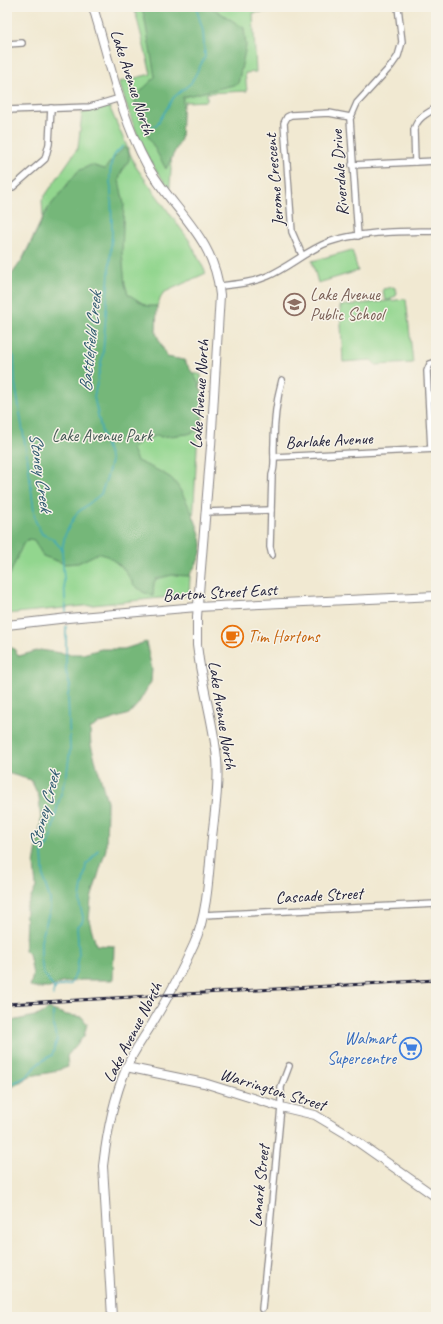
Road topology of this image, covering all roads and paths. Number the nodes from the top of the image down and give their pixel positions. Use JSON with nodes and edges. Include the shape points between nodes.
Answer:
{"nodes":[{"id":1,"x":93,"y":7,"type":"edge"},
{"id":2,"x":398,"y":7,"type":"edge"},
{"id":3,"x":22,"y":43,"type":"dead end"},
{"id":4,"x":7,"y":44,"type":"edge"},
{"id":5,"x":120,"y":98,"type":"junction"},
{"id":6,"x":51,"y":108,"type":"junction"},
{"id":7,"x":436,"y":108,"type":"edge"},
{"id":8,"x":7,"y":110,"type":"edge"},
{"id":9,"x":350,"y":117,"type":"junction"},
{"id":10,"x":436,"y":161,"type":"edge"},
{"id":11,"x":415,"y":162,"type":"junction"},
{"id":12,"x":352,"y":165,"type":"junction"},
{"id":13,"x":7,"y":189,"type":"edge"},
{"id":14,"x":436,"y":231,"type":"edge"},
{"id":15,"x":358,"y":236,"type":"junction"},
{"id":16,"x":302,"y":255,"type":"junction"},
{"id":17,"x":220,"y":286,"type":"junction"},
{"id":18,"x":436,"y":362,"type":"edge"},
{"id":19,"x":282,"y":380,"type":"dead end"},
{"id":20,"x":433,"y":449,"type":"edge"},
{"id":21,"x":274,"y":457,"type":"junction"},
{"id":22,"x":271,"y":510,"type":"junction"},
{"id":23,"x":205,"y":512,"type":"junction"},
{"id":24,"x":272,"y":555,"type":"dead end"},
{"id":25,"x":436,"y":596,"type":"edge"},
{"id":26,"x":197,"y":607,"type":"junction"},
{"id":27,"x":7,"y":625,"type":"edge"},
{"id":28,"x":436,"y":904,"type":"edge"},
{"id":29,"x":203,"y":915,"type":"junction"},
{"id":30,"x":289,"y":1066,"type":"dead end"},
{"id":31,"x":126,"y":1067,"type":"junction"},
{"id":32,"x":280,"y":1107,"type":"junction"},
{"id":33,"x":436,"y":1197,"type":"edge"},
{"id":34,"x":262,"y":1309,"type":"dead end"},
{"id":35,"x":112,"y":1317,"type":"edge"}],
"edges":[{"from":1,"to":5,"type":"street","name":"Lake Avenue North"},
{"from":2,"to":9,"type":"street","name":"Riverdale Drive","via":[[402,42],[398,56],[357,102]]},
{"from":3,"to":4,"type":"street"},
{"from":5,"to":6,"type":"street","via":[[90,107]]},
{"from":5,"to":17,"type":"street","name":"Lake Avenue North","via":[[148,166],[203,241],[214,264]]},
{"from":6,"to":8,"type":"street"},
{"from":6,"to":13,"type":"street","via":[[49,144],[44,159],[13,187]]},
{"from":7,"to":11,"type":"street","via":[[421,117],[415,125]]},
{"from":9,"to":12,"type":"street","name":"Riverdale Drive"},
{"from":9,"to":16,"type":"street","name":"Jerome Crescent","via":[[329,113],[291,115],[284,123],[292,232]]},
{"from":10,"to":11,"type":"street"},
{"from":11,"to":12,"type":"street"},
{"from":12,"to":15,"type":"street","name":"Riverdale Drive"},
{"from":14,"to":15,"type":"street"},
{"from":15,"to":16,"type":"street","via":[[329,242]]},
{"from":16,"to":17,"type":"street","via":[[257,281]]},
{"from":17,"to":23,"type":"street","name":"Lake Avenue North"},
{"from":18,"to":20,"type":"street","via":[[430,364],[427,371]]},
{"from":19,"to":21,"type":"street","via":[[278,394]]},
{"from":20,"to":21,"type":"street","name":"Barlake Avenue"},
{"from":21,"to":22,"type":"street","name":"Barlake Avenue"},
{"from":22,"to":23,"type":"street"},
{"from":22,"to":24,"type":"street","name":"Barlake Avenue"},
{"from":23,"to":26,"type":"street","name":"Lake Avenue North"},
{"from":25,"to":26,"type":"street","name":"Barton Street East"},
{"from":26,"to":27,"type":"street","name":"Barton Street East"},
{"from":26,"to":29,"type":"street","name":"Lake Avenue North","via":[[197,645],[215,745],[217,779]]},
{"from":28,"to":29,"type":"street","name":"Cascade Street"},
{"from":29,"to":31,"type":"street","name":"Lake Avenue North","via":[[194,945],[159,1012]]},
{"from":30,"to":32,"type":"street","name":"Lanark Street","via":[[281,1087]]},
{"from":31,"to":32,"type":"street","name":"Warrington Street","via":[[204,1083]]},
{"from":31,"to":35,"type":"street","name":"Lake Avenue North","via":[[110,1121],[104,1166]]},
{"from":32,"to":33,"type":"street","name":"Warrington Street","via":[[315,1115],[346,1132]]},
{"from":32,"to":34,"type":"street","name":"Lanark Street"}]}
